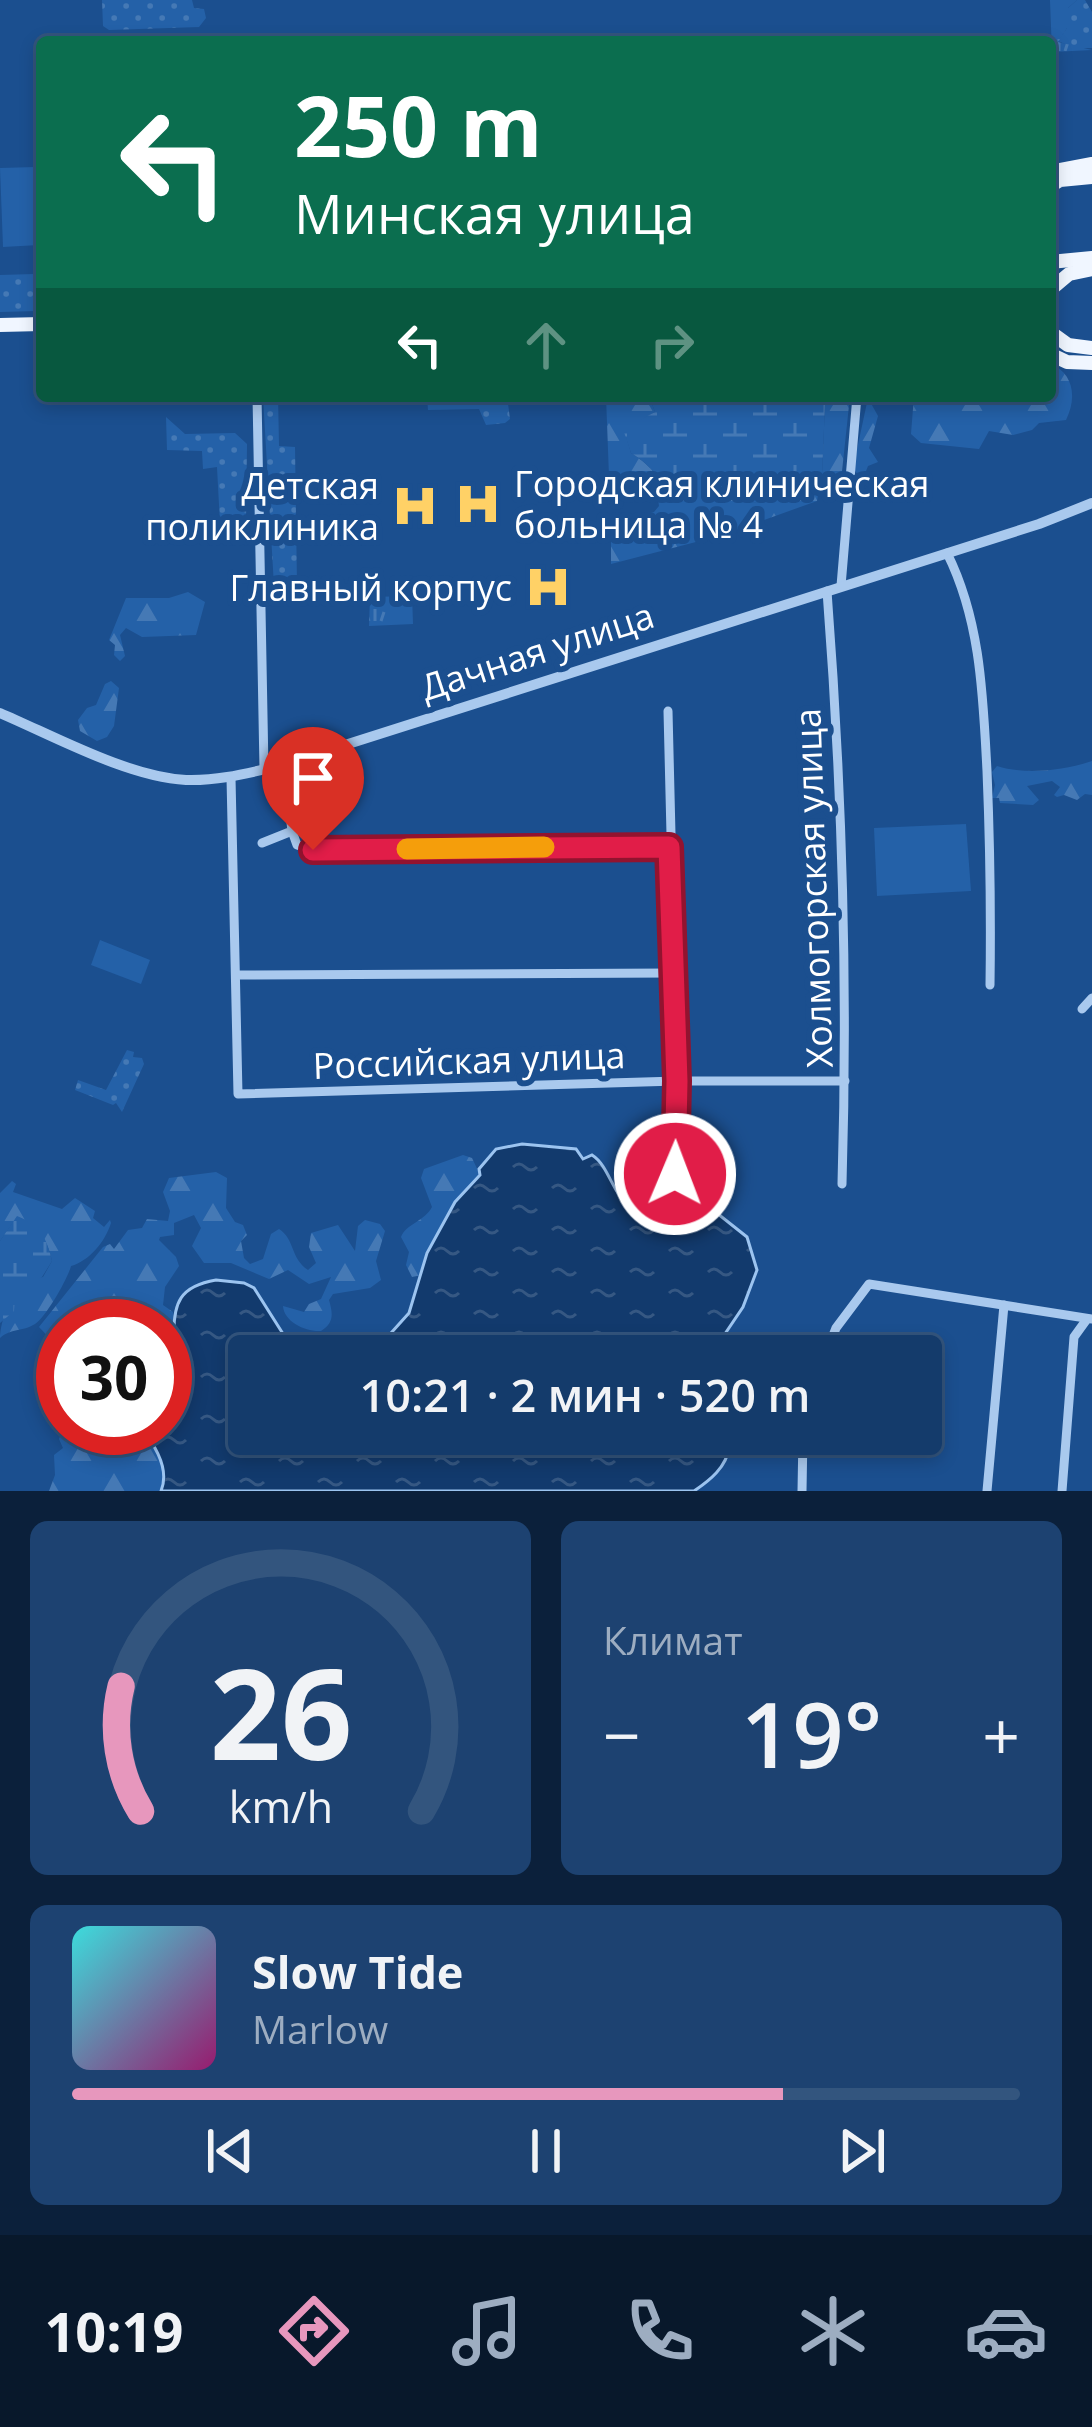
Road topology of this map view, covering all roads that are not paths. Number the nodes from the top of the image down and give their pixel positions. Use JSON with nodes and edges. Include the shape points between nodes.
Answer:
{"nodes":[{"id":1,"x":1092,"y":164,"type":"edge"},
{"id":2,"x":1056,"y":171,"type":"edge"},
{"id":3,"x":1092,"y":177,"type":"edge"},
{"id":4,"x":1056,"y":182,"type":"edge"},
{"id":5,"x":1056,"y":248,"type":"edge"},
{"id":6,"x":1056,"y":262,"type":"edge"},
{"id":7,"x":1091,"y":263,"type":"edge"},
{"id":8,"x":1056,"y":271,"type":"edge"},
{"id":9,"x":1056,"y":285,"type":"edge"},
{"id":10,"x":36,"y":324,"type":"edge"},
{"id":11,"x":0,"y":326,"type":"edge"},
{"id":12,"x":1056,"y":336,"type":"edge"},
{"id":13,"x":1092,"y":348,"type":"edge"},
{"id":14,"x":1056,"y":357,"type":"edge"},
{"id":15,"x":1092,"y":363,"type":"edge"},
{"id":16,"x":257,"y":402,"type":"edge"},
{"id":17,"x":856,"y":402,"type":"edge"},
{"id":18,"x":1092,"y":503,"type":"edge"},
{"id":19,"x":947,"y":553,"type":"junction"},
{"id":20,"x":841,"y":586,"type":"junction"},
{"id":21,"x":827,"y":591,"type":"junction"},
{"id":22,"x":668,"y":711,"type":"dead end"},
{"id":23,"x":0,"y":713,"type":"edge"},
{"id":24,"x":284,"y":764,"type":"junction"},
{"id":25,"x":264,"y":770,"type":"junction"},
{"id":26,"x":231,"y":778,"type":"junction"},
{"id":27,"x":292,"y":831,"type":"junction"},
{"id":28,"x":262,"y":843,"type":"dead end"},
{"id":29,"x":669,"y":847,"type":"junction"},
{"id":30,"x":674,"y":973,"type":"junction"},
{"id":31,"x":237,"y":975,"type":"junction"},
{"id":32,"x":990,"y":986,"type":"dead end"},
{"id":33,"x":1092,"y":998,"type":"edge"},
{"id":34,"x":1082,"y":1009,"type":"dead end"},
{"id":35,"x":677,"y":1081,"type":"junction"},
{"id":36,"x":845,"y":1081,"type":"junction"},
{"id":37,"x":675,"y":1174,"type":"dead end"},
{"id":38,"x":842,"y":1184,"type":"dead end"},
{"id":39,"x":1004,"y":1305,"type":"junction"},
{"id":40,"x":1089,"y":1319,"type":"edge"},
{"id":41,"x":833,"y":1335,"type":"edge"},
{"id":42,"x":802,"y":1455,"type":"edge"},
{"id":43,"x":802,"y":1491,"type":"edge"},
{"id":44,"x":987,"y":1491,"type":"edge"},
{"id":45,"x":1062,"y":1491,"type":"edge"}],
"edges":[{"from":1,"to":2,"type":"main road"},
{"from":3,"to":4,"type":"main road"},
{"from":5,"to":7,"type":"main road"},
{"from":6,"to":7,"type":"main road"},
{"from":7,"to":8,"type":"main road"},
{"from":7,"to":9,"type":"main road"},
{"from":10,"to":11,"type":"main road"},
{"from":12,"to":13,"type":"main road"},
{"from":14,"to":15,"type":"main road"},
{"from":16,"to":25,"type":"street"},
{"from":17,"to":20,"type":"street"},
{"from":18,"to":19,"type":"street","name":"Дачная улица"},
{"from":19,"to":20,"type":"street","name":"Дачная улица"},
{"from":19,"to":32,"type":"street","via":[[967,602],[983,689]]},
{"from":20,"to":21,"type":"street","name":"Дачная улица"},
{"from":21,"to":24,"type":"street","name":"Дачная улица"},
{"from":21,"to":36,"type":"street","name":"Холмогорская улица"},
{"from":22,"to":29,"type":"street"},
{"from":23,"to":26,"type":"street","name":"Дачная улица","via":[[158,775]]},
{"from":24,"to":25,"type":"street","name":"Дачная улица"},
{"from":24,"to":27,"type":"street"},
{"from":25,"to":26,"type":"street","name":"Дачная улица"},
{"from":26,"to":31,"type":"street"},
{"from":27,"to":28,"type":"street"},
{"from":27,"to":29,"type":"street","via":[[297,845],[313,850]]},
{"from":29,"to":30,"type":"street"},
{"from":30,"to":31,"type":"street"},
{"from":30,"to":35,"type":"street"},
{"from":31,"to":35,"type":"street","name":"Российская улица","via":[[238,1094]]},
{"from":33,"to":34,"type":"street"},
{"from":35,"to":36,"type":"street","name":"Российская улица"},
{"from":35,"to":37,"type":"street"},
{"from":36,"to":38,"type":"street","name":"Холмогорская улица"},
{"from":39,"to":40,"type":"street"},
{"from":39,"to":41,"type":"street","via":[[869,1284]]},
{"from":39,"to":44,"type":"street"},
{"from":40,"to":45,"type":"street","via":[[1074,1337]]},
{"from":42,"to":43,"type":"street"}]}
